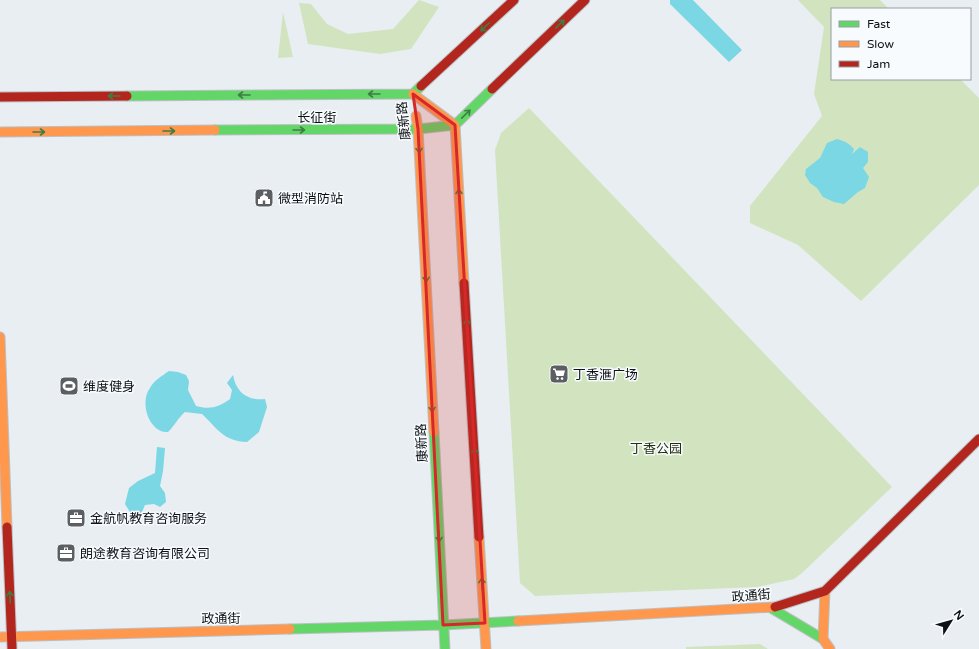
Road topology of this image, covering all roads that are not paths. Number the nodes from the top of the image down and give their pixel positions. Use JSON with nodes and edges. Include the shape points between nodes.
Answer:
{"nodes":[{"id":1,"x":514,"y":0,"type":"edge"},
{"id":2,"x":584,"y":0,"type":"edge"},
{"id":3,"x":413,"y":94,"type":"junction"},
{"id":4,"x":0,"y":96,"type":"edge"},
{"id":5,"x":455,"y":125,"type":"junction"},
{"id":6,"x":418,"y":129,"type":"junction"},
{"id":7,"x":0,"y":132,"type":"edge"},
{"id":8,"x":0,"y":337,"type":"edge"},
{"id":9,"x":979,"y":439,"type":"edge"},
{"id":10,"x":825,"y":591,"type":"junction"},
{"id":11,"x":771,"y":608,"type":"junction"},
{"id":12,"x":485,"y":623,"type":"junction"},
{"id":13,"x":443,"y":625,"type":"junction"},
{"id":14,"x":12,"y":636,"type":"junction"},
{"id":15,"x":0,"y":637,"type":"edge"},
{"id":16,"x":823,"y":639,"type":"junction"},
{"id":17,"x":12,"y":649,"type":"edge"},
{"id":18,"x":445,"y":649,"type":"edge"},
{"id":19,"x":486,"y":649,"type":"edge"},
{"id":20,"x":830,"y":649,"type":"edge"}],
"edges":[{"from":1,"to":3,"type":"main road","one_way":true},
{"from":5,"to":2,"type":"main road","one_way":true},
{"from":3,"to":4,"type":"main road","name":"长征街","one_way":true},
{"from":3,"to":5,"type":"main road","name":"康新路"},
{"from":3,"to":6,"type":"main road","name":"康新路"},
{"from":5,"to":6,"type":"main road","name":"长征街"},
{"from":12,"to":5,"type":"main road","one_way":true},
{"from":7,"to":6,"type":"main road","name":"长征街","one_way":true},
{"from":6,"to":13,"type":"main road","name":"康新路","one_way":true},
{"from":14,"to":8,"type":"main road","one_way":true},
{"from":9,"to":10,"type":"main road","name":"政通街"},
{"from":10,"to":11,"type":"main road","name":"政通街"},
{"from":10,"to":16,"type":"main road"},
{"from":11,"to":12,"type":"main road","name":"政通街"},
{"from":11,"to":16,"type":"main road"},
{"from":12,"to":13,"type":"main road","name":"政通街"},
{"from":12,"to":19,"type":"main road"},
{"from":13,"to":14,"type":"main road","name":"政通街"},
{"from":13,"to":18,"type":"main road","name":"康新路"},
{"from":14,"to":15,"type":"main road","name":"政通街"},
{"from":14,"to":17,"type":"main road"},
{"from":16,"to":20,"type":"main road"}]}
